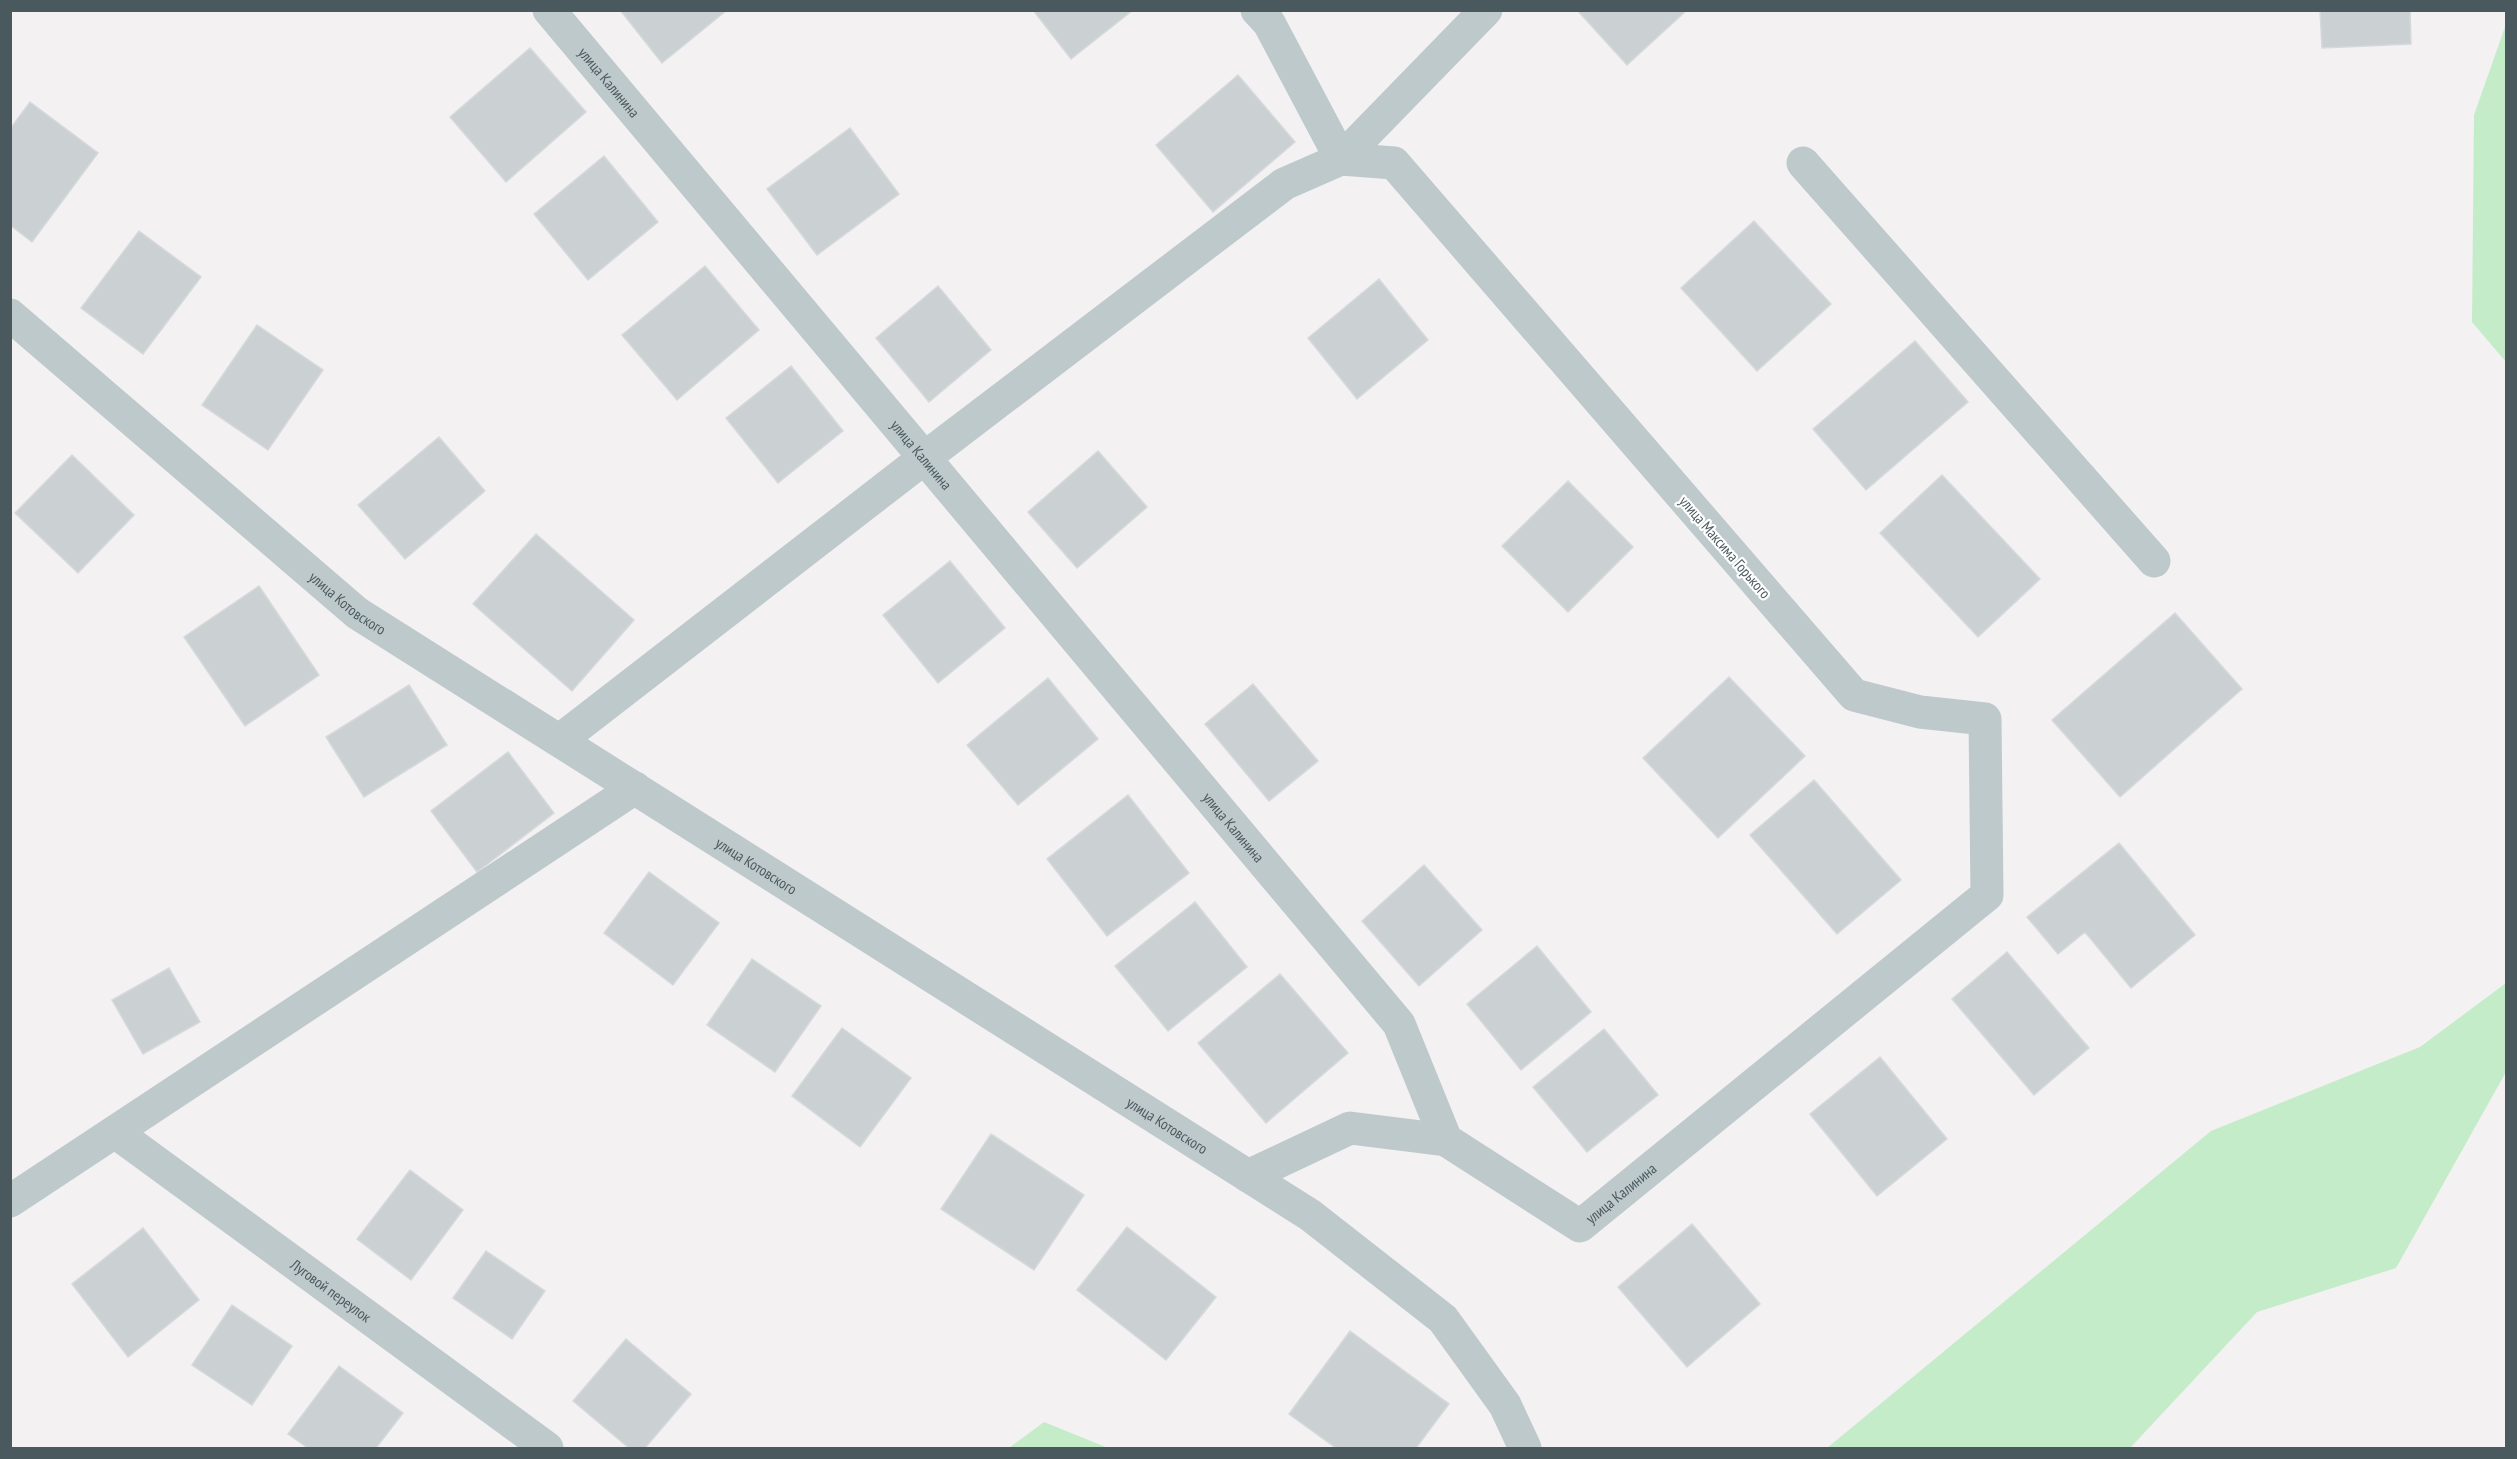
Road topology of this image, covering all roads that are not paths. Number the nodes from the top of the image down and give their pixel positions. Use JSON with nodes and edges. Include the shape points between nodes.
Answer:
{"nodes":[{"id":1,"x":549,"y":10,"type":"edge"},
{"id":2,"x":1257,"y":10,"type":"edge"},
{"id":3,"x":1486,"y":10,"type":"edge"},
{"id":4,"x":1341,"y":159,"type":"junction"},
{"id":5,"x":1803,"y":163,"type":"dead end"},
{"id":6,"x":10,"y":315,"type":"edge"},
{"id":7,"x":923,"y":459,"type":"junction"},
{"id":8,"x":2154,"y":561,"type":"dead end"},
{"id":9,"x":560,"y":740,"type":"junction"},
{"id":10,"x":635,"y":788,"type":"junction"},
{"id":11,"x":1987,"y":895,"type":"joint"},
{"id":12,"x":115,"y":1132,"type":"junction"},
{"id":13,"x":1446,"y":1140,"type":"junction"},
{"id":14,"x":1248,"y":1176,"type":"junction"},
{"id":15,"x":10,"y":1201,"type":"edge"},
{"id":16,"x":547,"y":1449,"type":"edge"},
{"id":17,"x":1525,"y":1449,"type":"edge"}],
"edges":[{"from":1,"to":7,"type":"street","name":"улица Калинина"},
{"from":2,"to":4,"type":"street","via":[[1269,23]]},
{"from":3,"to":4,"type":"street"},
{"from":4,"to":7,"type":"street","via":[[1284,184]]},
{"from":4,"to":11,"type":"street","name":"улица Максима Горького","via":[[1394,164],[1854,695],[1920,712],[1985,719]]},
{"from":5,"to":8,"type":"street"},
{"from":6,"to":9,"type":"street","name":"улица Котовского","via":[[357,613]]},
{"from":7,"to":9,"type":"street"},
{"from":7,"to":13,"type":"street","name":"улица Калинина","via":[[1400,1024]]},
{"from":9,"to":10,"type":"street","name":"улица Котовского"},
{"from":10,"to":12,"type":"street"},
{"from":10,"to":14,"type":"street","name":"улица Котовского"},
{"from":11,"to":13,"type":"street","name":"улица Калинина","via":[[1580,1226]]},
{"from":12,"to":15,"type":"street"},
{"from":12,"to":16,"type":"street","name":"Луговой переулок"},
{"from":13,"to":14,"type":"street","via":[[1350,1128]]},
{"from":14,"to":17,"type":"street","name":"улица Котовского","via":[[1310,1215],[1443,1319],[1505,1406]]}]}
